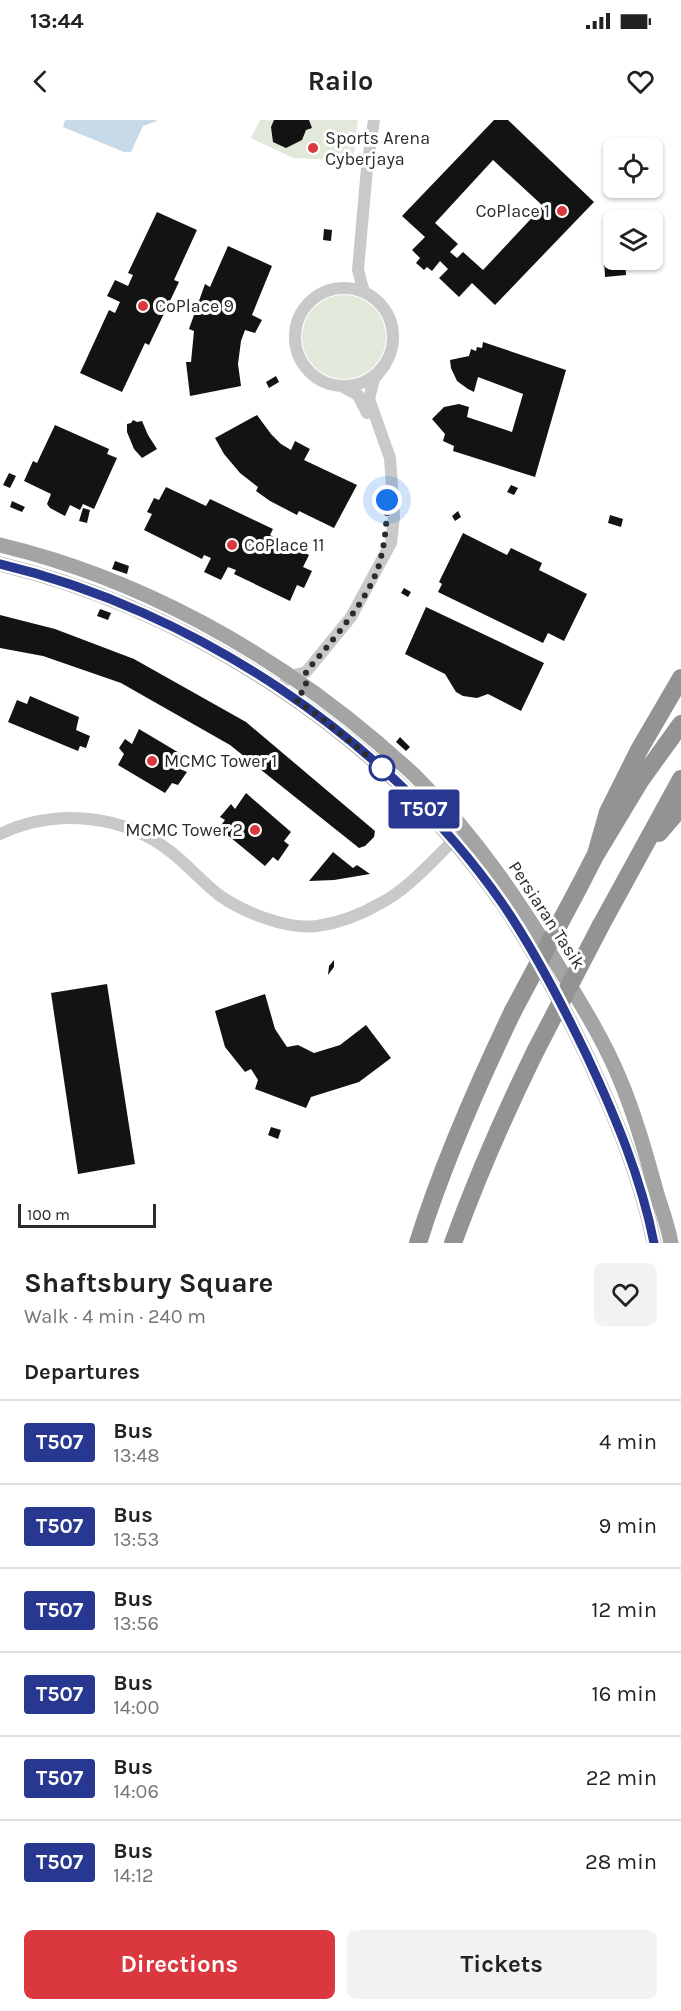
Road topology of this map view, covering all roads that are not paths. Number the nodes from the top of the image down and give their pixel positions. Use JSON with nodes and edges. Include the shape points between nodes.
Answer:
{"nodes":[{"id":1,"x":374,"y":120,"type":"edge"},
{"id":2,"x":358,"y":270,"type":"junction"},
{"id":3,"x":349,"y":288,"type":"junction"},
{"id":4,"x":364,"y":292,"type":"junction"},
{"id":5,"x":385,"y":364,"type":"junction"},
{"id":6,"x":336,"y":385,"type":"junction"},
{"id":7,"x":0,"y":545,"type":"edge"},
{"id":8,"x":0,"y":564,"type":"edge"},
{"id":9,"x":379,"y":566,"type":"junction"},
{"id":10,"x":290,"y":676,"type":"junction"},
{"id":11,"x":681,"y":678,"type":"edge"},
{"id":12,"x":306,"y":680,"type":"junction"},
{"id":13,"x":280,"y":689,"type":"junction"},
{"id":14,"x":296,"y":700,"type":"junction"},
{"id":15,"x":681,"y":703,"type":"edge"},
{"id":16,"x":681,"y":724,"type":"edge"},
{"id":17,"x":681,"y":778,"type":"edge"},
{"id":18,"x":640,"y":781,"type":"junction"},
{"id":19,"x":681,"y":789,"type":"edge"},
{"id":20,"x":673,"y":806,"type":"edge"},
{"id":21,"x":0,"y":834,"type":"edge"},
{"id":22,"x":453,"y":841,"type":"junction"},
{"id":23,"x":596,"y":854,"type":"junction"},
{"id":24,"x":418,"y":1243,"type":"edge"},
{"id":25,"x":453,"y":1243,"type":"edge"},
{"id":26,"x":654,"y":1243,"type":"edge"},
{"id":27,"x":671,"y":1243,"type":"edge"}],
"edges":[{"from":1,"to":2,"type":"street"},
{"from":2,"to":3,"type":"street"},
{"from":2,"to":4,"type":"street"},
{"from":3,"to":4,"type":"street"},
{"from":3,"to":6,"type":"street","via":[[326,292],[313,300],[302,313],[296,330],[303,363],[318,378]]},
{"from":4,"to":5,"type":"street","via":[[382,306],[392,327],[392,351]]},
{"from":5,"to":6,"type":"street","via":[[360,384]]},
{"from":5,"to":9,"type":"street","via":[[374,379],[369,399],[390,458],[393,488],[391,543]]},
{"from":6,"to":9,"type":"street","via":[[358,395],[383,457],[387,516]]},
{"from":7,"to":10,"type":"main road","name":"Persiaran Tasik","via":[[142,593],[218,632]]},
{"from":8,"to":13,"type":"main road","name":"Persiaran Tasik","via":[[56,580],[141,613],[221,652]]},
{"from":9,"to":12,"type":"street","via":[[351,617]]},
{"from":10,"to":12,"type":"main road","name":"Persiaran Tasik"},
{"from":10,"to":13,"type":"street"},
{"from":11,"to":23,"type":"highway","via":[[608,812]]},
{"from":12,"to":14,"type":"street"},
{"from":12,"to":27,"type":"main road","name":"Persiaran Tasik","via":[[420,780],[479,847],[528,915],[619,1076],[639,1129]]},
{"from":13,"to":14,"type":"main road","name":"Persiaran Tasik"},
{"from":14,"to":22,"type":"main road","name":"Persiaran Tasik","via":[[392,778]]},
{"from":15,"to":18,"type":"highway","via":[[651,752]]},
{"from":16,"to":18,"type":"highway"},
{"from":17,"to":20,"type":"highway"},
{"from":18,"to":23,"type":"highway"},
{"from":19,"to":20,"type":"highway"},
{"from":20,"to":25,"type":"highway","bridge":true,"via":[[638,855],[536,1050]]},
{"from":21,"to":22,"type":"street","via":[[52,818],[120,824],[171,852],[219,895],[249,913],[315,926],[347,919],[381,903]]},
{"from":22,"to":26,"type":"main road","name":"Persiaran Tasik","via":[[517,927],[576,1034],[623,1137]]},
{"from":23,"to":24,"type":"highway","bridge":true,"via":[[484,1071]]}]}
